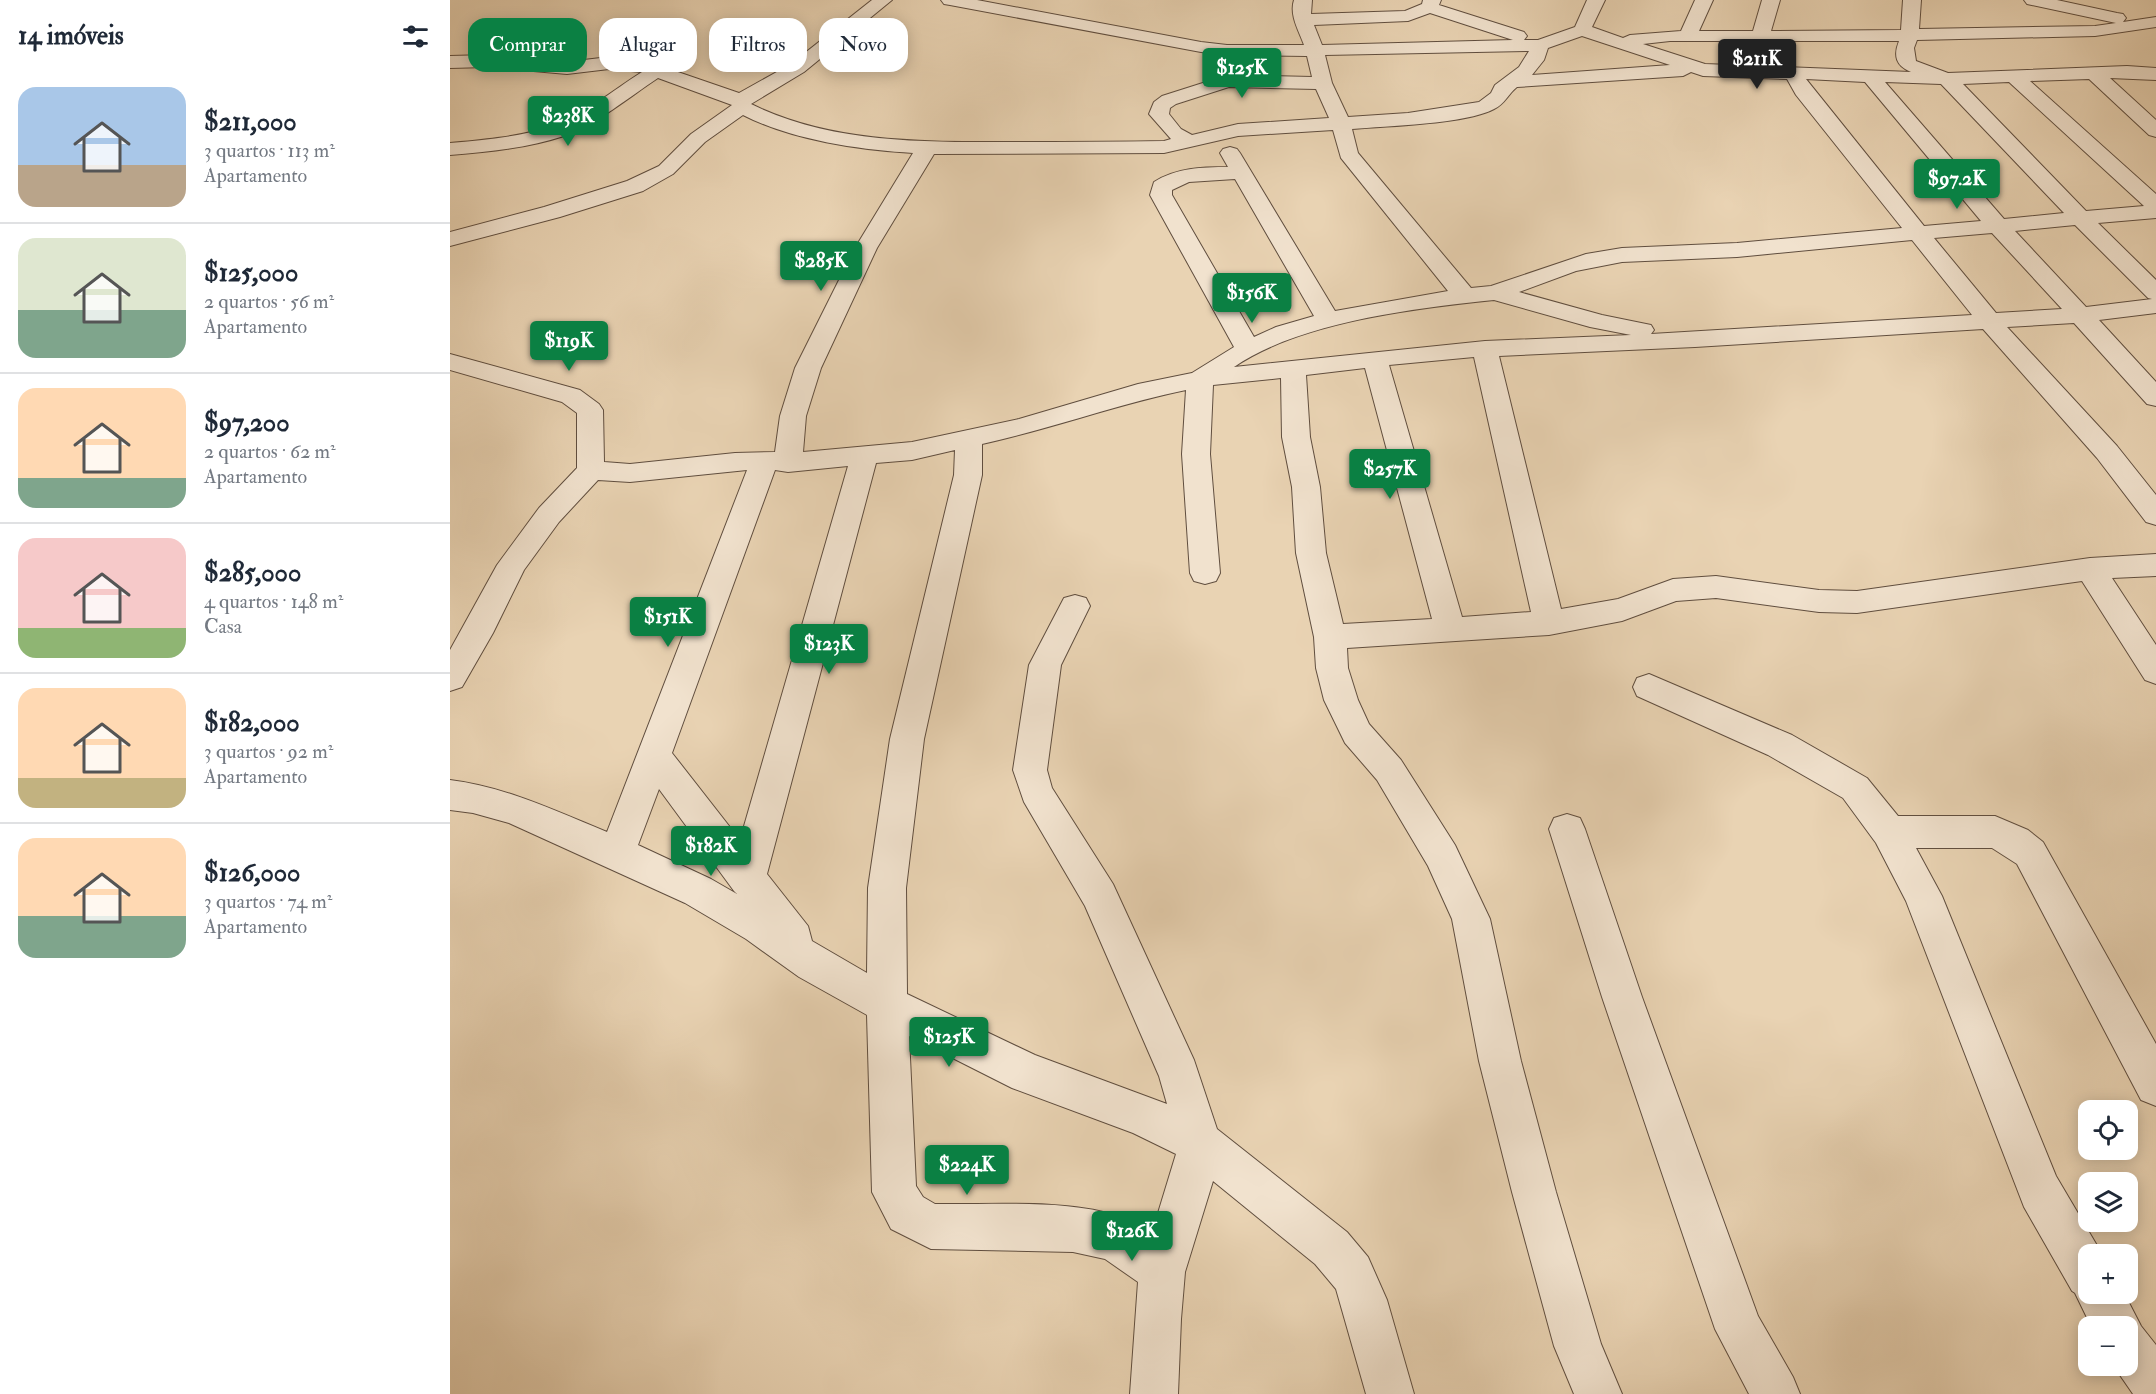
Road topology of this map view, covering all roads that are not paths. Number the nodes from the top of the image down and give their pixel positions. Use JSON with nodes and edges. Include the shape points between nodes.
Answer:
{"nodes":[{"id":1,"x":883,"y":0,"type":"edge"},
{"id":2,"x":950,"y":0,"type":"edge"},
{"id":3,"x":1596,"y":0,"type":"edge"},
{"id":4,"x":1704,"y":0,"type":"edge"},
{"id":5,"x":1771,"y":0,"type":"edge"},
{"id":6,"x":1912,"y":0,"type":"edge"},
{"id":7,"x":2033,"y":0,"type":"edge"},
{"id":8,"x":1431,"y":3,"type":"edge"},
{"id":9,"x":1303,"y":10,"type":"edge"},
{"id":10,"x":2145,"y":16,"type":"edge"},
{"id":11,"x":2156,"y":22,"type":"edge"},
{"id":12,"x":2156,"y":28,"type":"edge"},
{"id":13,"x":1581,"y":30,"type":"junction"},
{"id":14,"x":1910,"y":34,"type":"junction"},
{"id":15,"x":1688,"y":36,"type":"junction"},
{"id":16,"x":1761,"y":36,"type":"junction"},
{"id":17,"x":1620,"y":41,"type":"junction"},
{"id":18,"x":1546,"y":43,"type":"junction"},
{"id":19,"x":1315,"y":50,"type":"junction"},
{"id":20,"x":450,"y":62,"type":"edge"},
{"id":21,"x":599,"y":65,"type":"edge"},
{"id":22,"x":1703,"y":70,"type":"junction"},
{"id":23,"x":1901,"y":70,"type":"junction"},
{"id":24,"x":653,"y":72,"type":"edge"},
{"id":25,"x":661,"y":72,"type":"edge"},
{"id":26,"x":1793,"y":73,"type":"junction"},
{"id":27,"x":2093,"y":73,"type":"junction"},
{"id":28,"x":2156,"y":74,"type":"edge"},
{"id":29,"x":2012,"y":75,"type":"junction"},
{"id":30,"x":1870,"y":76,"type":"junction"},
{"id":31,"x":1946,"y":79,"type":"junction"},
{"id":32,"x":1511,"y":82,"type":"junction"},
{"id":33,"x":1323,"y":83,"type":"junction"},
{"id":34,"x":741,"y":104,"type":"junction"},
{"id":35,"x":1341,"y":122,"type":"junction"},
{"id":36,"x":2156,"y":130,"type":"edge"},
{"id":37,"x":1218,"y":133,"type":"junction"},
{"id":38,"x":1189,"y":141,"type":"junction"},
{"id":39,"x":927,"y":148,"type":"junction"},
{"id":40,"x":450,"y":150,"type":"edge"},
{"id":41,"x":1242,"y":173,"type":"junction"},
{"id":42,"x":2156,"y":205,"type":"edge"},
{"id":43,"x":2156,"y":211,"type":"edge"},
{"id":44,"x":2084,"y":219,"type":"junction"},
{"id":45,"x":1999,"y":227,"type":"junction"},
{"id":46,"x":1920,"y":234,"type":"junction"},
{"id":47,"x":450,"y":239,"type":"edge"},
{"id":48,"x":1495,"y":293,"type":"junction"},
{"id":49,"x":2156,"y":293,"type":"edge"},
{"id":50,"x":1464,"y":295,"type":"junction"},
{"id":51,"x":2156,"y":306,"type":"edge"},
{"id":52,"x":2079,"y":315,"type":"junction"},
{"id":53,"x":1328,"y":320,"type":"junction"},
{"id":54,"x":1990,"y":320,"type":"junction"},
{"id":55,"x":1695,"y":340,"type":"junction"},
{"id":56,"x":1248,"y":349,"type":"junction"},
{"id":57,"x":1485,"y":349,"type":"junction"},
{"id":58,"x":1375,"y":358,"type":"junction"},
{"id":59,"x":450,"y":362,"type":"edge"},
{"id":60,"x":1293,"y":369,"type":"junction"},
{"id":61,"x":1200,"y":379,"type":"junction"},
{"id":62,"x":2156,"y":398,"type":"edge"},
{"id":63,"x":969,"y":439,"type":"junction"},
{"id":64,"x":864,"y":458,"type":"junction"},
{"id":65,"x":777,"y":462,"type":"junction"},
{"id":66,"x":591,"y":470,"type":"junction"},
{"id":67,"x":2156,"y":515,"type":"edge"},
{"id":68,"x":2156,"y":565,"type":"edge"},
{"id":69,"x":2090,"y":569,"type":"junction"},
{"id":70,"x":1205,"y":573,"type":"dead end"},
{"id":71,"x":1075,"y":606,"type":"dead end"},
{"id":72,"x":1549,"y":623,"type":"junction"},
{"id":73,"x":1450,"y":629,"type":"junction"},
{"id":74,"x":1330,"y":637,"type":"junction"},
{"id":75,"x":2156,"y":671,"type":"edge"},
{"id":76,"x":450,"y":678,"type":"edge"},
{"id":77,"x":1648,"y":687,"type":"dead end"},
{"id":78,"x":653,"y":755,"type":"junction"},
{"id":79,"x":450,"y":795,"type":"edge"},
{"id":80,"x":1567,"y":829,"type":"dead end"},
{"id":81,"x":1889,"y":832,"type":"junction"},
{"id":82,"x":617,"y":852,"type":"junction"},
{"id":83,"x":747,"y":879,"type":"junction"},
{"id":84,"x":813,"y":964,"type":"junction"},
{"id":85,"x":887,"y":1005,"type":"junction"},
{"id":86,"x":2156,"y":1085,"type":"edge"},
{"id":87,"x":1200,"y":1143,"type":"junction"},
{"id":88,"x":2078,"y":1258,"type":"edge"},
{"id":89,"x":1162,"y":1272,"type":"junction"},
{"id":90,"x":2138,"y":1362,"type":"edge"},
{"id":91,"x":2156,"y":1384,"type":"edge"},
{"id":92,"x":1154,"y":1394,"type":"edge"},
{"id":93,"x":1390,"y":1394,"type":"edge"},
{"id":94,"x":1599,"y":1394,"type":"edge"},
{"id":95,"x":1776,"y":1394,"type":"edge"}],
"edges":[{"from":1,"to":34,"type":"street","via":[[797,69]]},
{"from":2,"to":19,"type":"street","via":[[1201,47]]},
{"from":3,"to":13,"type":"street"},
{"from":4,"to":15,"type":"street"},
{"from":5,"to":16,"type":"street"},
{"from":6,"to":14,"type":"street"},
{"from":7,"to":10,"type":"street"},
{"from":8,"to":9,"type":"street","via":[[1408,16]]},
{"from":8,"to":18,"type":"street","via":[[1500,31]]},
{"from":9,"to":19,"type":"street"},
{"from":10,"to":11,"type":"street"},
{"from":10,"to":12,"type":"street"},
{"from":10,"to":14,"type":"street","via":[[2114,30]]},
{"from":13,"to":17,"type":"street"},
{"from":13,"to":18,"type":"street"},
{"from":14,"to":16,"type":"street"},
{"from":14,"to":23,"type":"street"},
{"from":15,"to":16,"type":"street"},
{"from":15,"to":17,"type":"street"},
{"from":17,"to":22,"type":"street"},
{"from":18,"to":19,"type":"street"},
{"from":18,"to":32,"type":"street","via":[[1528,70]]},
{"from":19,"to":33,"type":"street"},
{"from":20,"to":21,"type":"street","via":[[471,60],[567,68]]},
{"from":22,"to":26,"type":"street"},
{"from":22,"to":32,"type":"street"},
{"from":23,"to":30,"type":"street"},
{"from":23,"to":31,"type":"street"},
{"from":24,"to":40,"type":"street","via":[[558,131],[496,145]]},
{"from":25,"to":34,"type":"street"},
{"from":26,"to":30,"type":"street"},
{"from":26,"to":46,"type":"street","via":[[1803,91]]},
{"from":27,"to":28,"type":"street"},
{"from":27,"to":29,"type":"street"},
{"from":27,"to":36,"type":"street"},
{"from":29,"to":31,"type":"street"},
{"from":29,"to":42,"type":"street"},
{"from":30,"to":45,"type":"street"},
{"from":31,"to":44,"type":"street"},
{"from":32,"to":35,"type":"street","via":[[1486,106],[1461,112]]},
{"from":33,"to":35,"type":"street"},
{"from":33,"to":38,"type":"street","via":[[1228,81],[1168,100],[1159,114],[1174,133]]},
{"from":34,"to":39,"type":"street","via":[[764,118],[835,138]]},
{"from":34,"to":47,"type":"street","via":[[666,170],[645,182]]},
{"from":35,"to":37,"type":"street"},
{"from":35,"to":50,"type":"street","via":[[1348,154]]},
{"from":37,"to":38,"type":"street"},
{"from":37,"to":41,"type":"street"},
{"from":38,"to":39,"type":"street","via":[[1164,147]]},
{"from":39,"to":65,"type":"street","via":[[866,248],[808,368]]},
{"from":41,"to":53,"type":"street"},
{"from":41,"to":56,"type":"street","via":[[1184,176],[1170,180],[1162,187],[1161,195]]},
{"from":43,"to":44,"type":"street"},
{"from":44,"to":45,"type":"street"},
{"from":44,"to":49,"type":"street"},
{"from":45,"to":46,"type":"street"},
{"from":45,"to":52,"type":"street"},
{"from":46,"to":48,"type":"street","via":[[1737,250],[1622,255],[1568,266]]},
{"from":46,"to":54,"type":"street"},
{"from":48,"to":50,"type":"street"},
{"from":48,"to":55,"type":"street","via":[[1599,322]]},
{"from":50,"to":53,"type":"street"},
{"from":51,"to":52,"type":"street"},
{"from":52,"to":54,"type":"street"},
{"from":52,"to":62,"type":"street"},
{"from":53,"to":56,"type":"street","via":[[1285,332]]},
{"from":54,"to":55,"type":"street"},
{"from":54,"to":67,"type":"street","via":[[2107,452]]},
{"from":55,"to":57,"type":"street"},
{"from":56,"to":61,"type":"street"},
{"from":57,"to":58,"type":"street"},
{"from":57,"to":72,"type":"street"},
{"from":58,"to":60,"type":"street"},
{"from":58,"to":73,"type":"street"},
{"from":59,"to":66,"type":"street","via":[[571,396],[590,410]]},
{"from":60,"to":61,"type":"street"},
{"from":60,"to":74,"type":"street","via":[[1296,437],[1306,487],[1311,553]]},
{"from":61,"to":63,"type":"street"},
{"from":61,"to":70,"type":"street","via":[[1196,454]]},
{"from":63,"to":64,"type":"street"},
{"from":63,"to":85,"type":"street","via":[[968,475],[907,740],[887,888]]},
{"from":64,"to":65,"type":"street"},
{"from":64,"to":83,"type":"street"},
{"from":65,"to":66,"type":"street","via":[[630,473]]},
{"from":65,"to":78,"type":"street","via":[[718,590]]},
{"from":66,"to":76,"type":"street","via":[[549,515],[512,565]]},
{"from":68,"to":69,"type":"street"},
{"from":69,"to":72,"type":"street","via":[[1857,602],[1819,601],[1716,587],[1673,590],[1622,610]]},
{"from":69,"to":75,"type":"street"},
{"from":71,"to":87,"type":"street","via":[[1045,665],[1030,770],[1036,792],[1100,896],[1179,1075]]},
{"from":72,"to":73,"type":"street"},
{"from":73,"to":74,"type":"street"},
{"from":74,"to":94,"type":"street","via":[[1332,668],[1357,732],[1389,770],[1442,856],[1471,919],[1500,1061],[1534,1192],[1578,1346]]},
{"from":77,"to":81,"type":"street","via":[[1780,745],[1855,788]]},
{"from":78,"to":82,"type":"street"},
{"from":78,"to":83,"type":"street"},
{"from":79,"to":82,"type":"street","via":[[516,810]]},
{"from":80,"to":95,"type":"street","via":[[1739,1329]]},
{"from":81,"to":86,"type":"street","via":[[1995,832],[2030,853]]},
{"from":81,"to":88,"type":"street","via":[[1923,896],[2040,1191]]},
{"from":82,"to":84,"type":"street","via":[[698,891]]},
{"from":83,"to":84,"type":"street"},
{"from":84,"to":85,"type":"street"},
{"from":85,"to":87,"type":"street","via":[[1027,1073],[1143,1115]]},
{"from":85,"to":89,"type":"street","via":[[894,1192],[907,1213],[931,1226],[1072,1229],[1115,1238]]},
{"from":87,"to":89,"type":"street"},
{"from":87,"to":93,"type":"street","via":[[1331,1248],[1352,1274],[1364,1300]]},
{"from":89,"to":92,"type":"street"},
{"from":90,"to":91,"type":"street"}]}
